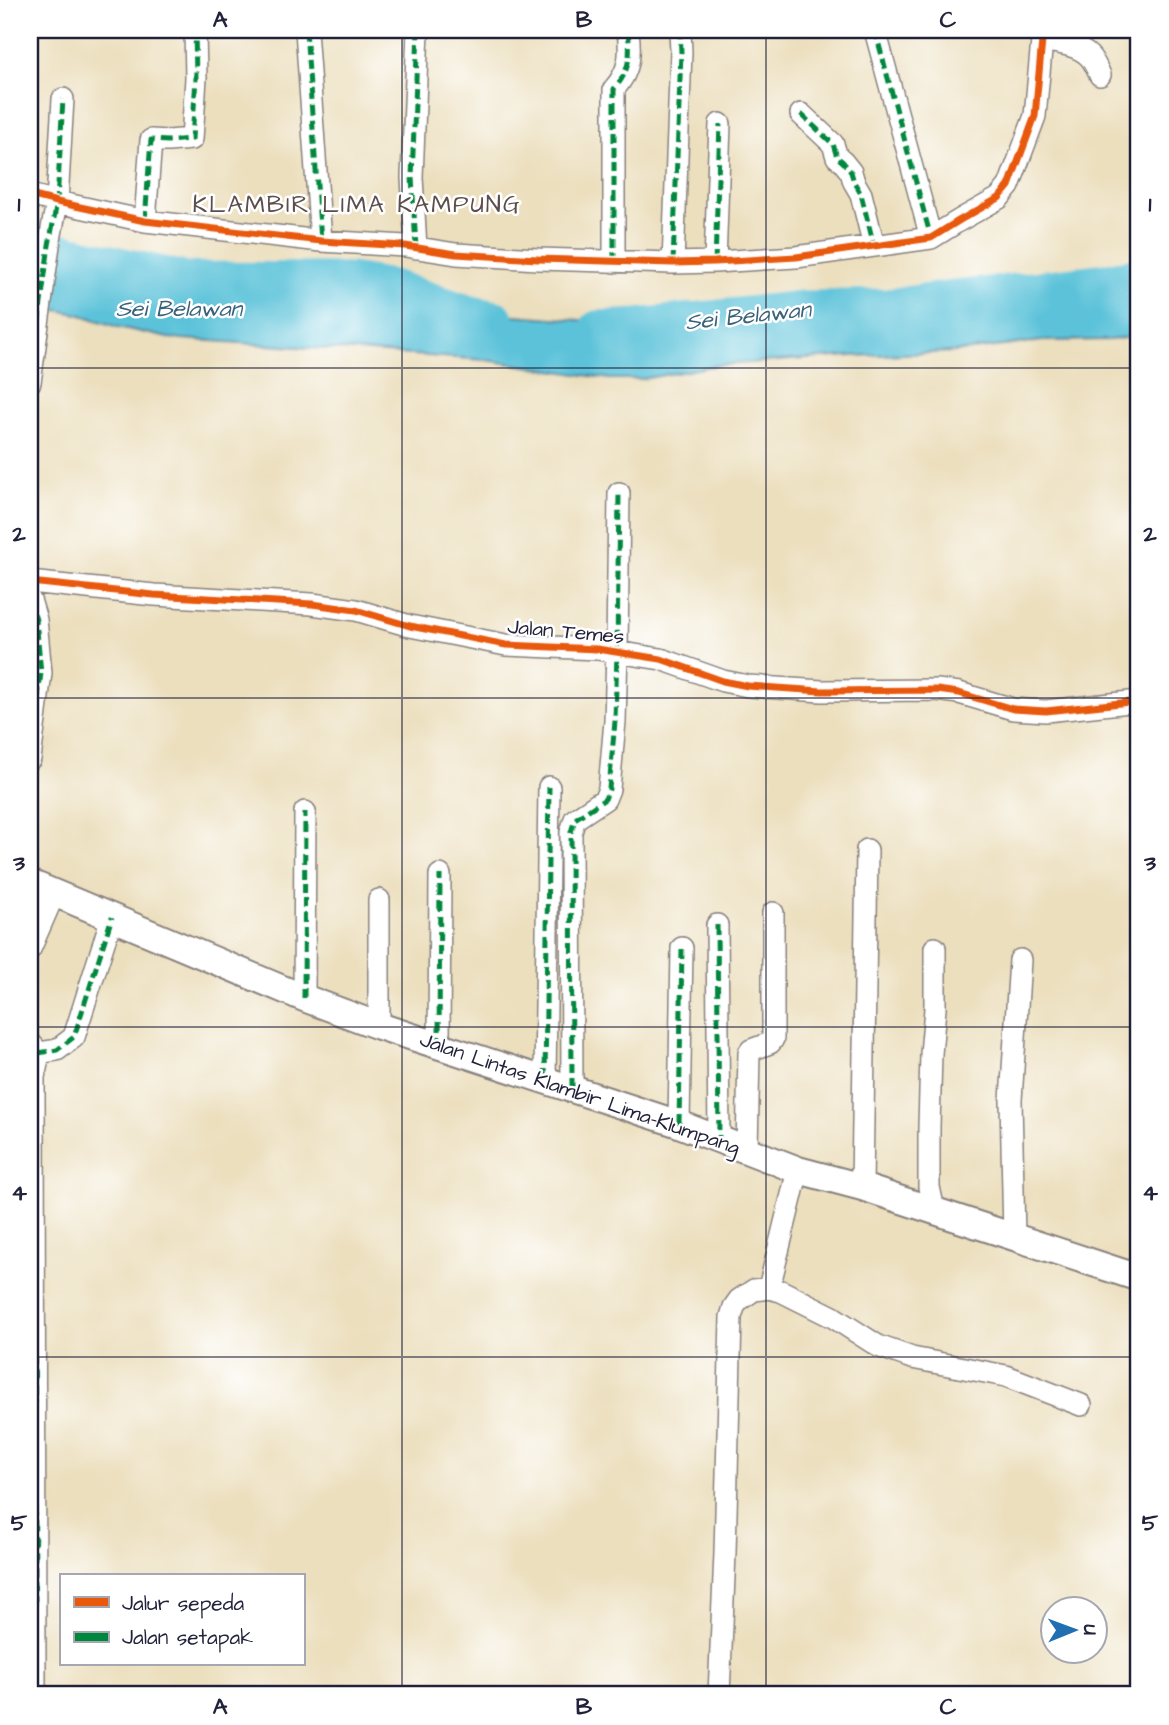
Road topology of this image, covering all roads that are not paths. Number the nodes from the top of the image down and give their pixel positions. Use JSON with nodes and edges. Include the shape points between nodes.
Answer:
{"nodes":[{"id":1,"x":195,"y":30,"type":"edge"},
{"id":2,"x":306,"y":30,"type":"edge"},
{"id":3,"x":418,"y":30,"type":"edge"},
{"id":4,"x":625,"y":30,"type":"edge"},
{"id":5,"x":680,"y":30,"type":"edge"},
{"id":6,"x":875,"y":30,"type":"edge"},
{"id":7,"x":1042,"y":35,"type":"edge"},
{"id":8,"x":1100,"y":75,"type":"dead end"},
{"id":9,"x":63,"y":99,"type":"dead end"},
{"id":10,"x":801,"y":114,"type":"dead end"},
{"id":11,"x":720,"y":124,"type":"dead end"},
{"id":12,"x":30,"y":195,"type":"edge"},
{"id":13,"x":57,"y":202,"type":"junction"},
{"id":14,"x":145,"y":220,"type":"junction"},
{"id":15,"x":931,"y":238,"type":"junction"},
{"id":16,"x":321,"y":241,"type":"junction"},
{"id":17,"x":874,"y":246,"type":"junction"},
{"id":18,"x":416,"y":248,"type":"junction"},
{"id":19,"x":614,"y":262,"type":"junction"},
{"id":20,"x":715,"y":262,"type":"junction"},
{"id":21,"x":673,"y":263,"type":"junction"},
{"id":22,"x":30,"y":382,"type":"edge"},
{"id":23,"x":619,"y":493,"type":"dead end"},
{"id":24,"x":30,"y":582,"type":"edge"},
{"id":25,"x":30,"y":600,"type":"edge"},
{"id":26,"x":617,"y":651,"type":"junction"},
{"id":27,"x":1139,"y":702,"type":"edge"},
{"id":28,"x":30,"y":759,"type":"edge"},
{"id":29,"x":549,"y":786,"type":"dead end"},
{"id":30,"x":305,"y":812,"type":"dead end"},
{"id":31,"x":867,"y":850,"type":"dead end"},
{"id":32,"x":440,"y":875,"type":"dead end"},
{"id":33,"x":30,"y":883,"type":"edge"},
{"id":34,"x":54,"y":894,"type":"junction"},
{"id":35,"x":379,"y":900,"type":"dead end"},
{"id":36,"x":773,"y":914,"type":"dead end"},
{"id":37,"x":112,"y":917,"type":"junction"},
{"id":38,"x":717,"y":925,"type":"dead end"},
{"id":39,"x":682,"y":948,"type":"dead end"},
{"id":40,"x":935,"y":948,"type":"dead end"},
{"id":41,"x":30,"y":949,"type":"edge"},
{"id":42,"x":1020,"y":960,"type":"dead end"},
{"id":43,"x":304,"y":998,"type":"junction"},
{"id":44,"x":379,"y":1026,"type":"junction"},
{"id":45,"x":439,"y":1046,"type":"junction"},
{"id":46,"x":34,"y":1048,"type":"edge"},
{"id":47,"x":545,"y":1079,"type":"junction"},
{"id":48,"x":572,"y":1088,"type":"junction"},
{"id":49,"x":679,"y":1124,"type":"junction"},
{"id":50,"x":719,"y":1140,"type":"junction"},
{"id":51,"x":747,"y":1150,"type":"junction"},
{"id":52,"x":798,"y":1170,"type":"junction"},
{"id":53,"x":862,"y":1187,"type":"junction"},
{"id":54,"x":934,"y":1210,"type":"junction"},
{"id":55,"x":1014,"y":1237,"type":"junction"},
{"id":56,"x":1139,"y":1278,"type":"edge"},
{"id":57,"x":769,"y":1288,"type":"junction"},
{"id":58,"x":1081,"y":1405,"type":"dead end"},
{"id":59,"x":36,"y":1695,"type":"edge"},
{"id":60,"x":719,"y":1695,"type":"edge"}],
"edges":[{"from":1,"to":14,"type":"street","via":[[192,139],[150,141]]},
{"from":2,"to":16,"type":"street"},
{"from":3,"to":18,"type":"street","via":[[412,177]]},
{"from":4,"to":19,"type":"street","via":[[628,68],[614,89]]},
{"from":5,"to":21,"type":"street"},
{"from":6,"to":15,"type":"street"},
{"from":7,"to":8,"type":"street","via":[[1081,50]]},
{"from":7,"to":15,"type":"street","via":[[1035,116],[1009,186],[999,198]]},
{"from":9,"to":13,"type":"street"},
{"from":10,"to":17,"type":"street","via":[[832,144],[851,172]]},
{"from":11,"to":20,"type":"street"},
{"from":12,"to":13,"type":"street"},
{"from":13,"to":14,"type":"street"},
{"from":13,"to":22,"type":"street"},
{"from":14,"to":16,"type":"street"},
{"from":15,"to":17,"type":"street"},
{"from":16,"to":18,"type":"street"},
{"from":17,"to":20,"type":"street"},
{"from":18,"to":19,"type":"street"},
{"from":19,"to":21,"type":"street"},
{"from":20,"to":21,"type":"street"},
{"from":23,"to":26,"type":"street"},
{"from":24,"to":26,"type":"street","name":"Jalan Temes","via":[[312,604],[506,645]]},
{"from":25,"to":28,"type":"street","via":[[41,673]]},
{"from":26,"to":27,"type":"street","name":"Jalan Temes","via":[[661,659],[748,686],[937,690],[1033,711]]},
{"from":26,"to":48,"type":"street","via":[[609,789],[605,799],[575,819],[571,832]]},
{"from":29,"to":47,"type":"street"},
{"from":30,"to":43,"type":"street"},
{"from":31,"to":53,"type":"street"},
{"from":32,"to":45,"type":"street"},
{"from":33,"to":34,"type":"main road","name":"Jalan Lintas Klambir Lima–Klumpang"},
{"from":34,"to":37,"type":"main road","name":"Jalan Lintas Klambir Lima–Klumpang"},
{"from":34,"to":41,"type":"street"},
{"from":35,"to":44,"type":"street"},
{"from":36,"to":51,"type":"street","via":[[774,1039],[749,1053]]},
{"from":37,"to":43,"type":"main road","name":"Jalan Lintas Klambir Lima–Klumpang"},
{"from":37,"to":46,"type":"street","via":[[74,1037],[57,1050]]},
{"from":38,"to":50,"type":"street"},
{"from":39,"to":49,"type":"street"},
{"from":40,"to":54,"type":"street","via":[[929,1127],[929,1187]]},
{"from":42,"to":55,"type":"street","via":[[1011,1100]]},
{"from":43,"to":44,"type":"main road","name":"Jalan Lintas Klambir Lima–Klumpang"},
{"from":44,"to":45,"type":"main road","name":"Jalan Lintas Klambir Lima–Klumpang"},
{"from":45,"to":47,"type":"main road","name":"Jalan Lintas Klambir Lima–Klumpang"},
{"from":46,"to":59,"type":"street"},
{"from":47,"to":48,"type":"main road","name":"Jalan Lintas Klambir Lima–Klumpang"},
{"from":48,"to":49,"type":"main road","name":"Jalan Lintas Klambir Lima–Klumpang"},
{"from":49,"to":50,"type":"main road","name":"Jalan Lintas Klambir Lima–Klumpang"},
{"from":50,"to":51,"type":"main road","name":"Jalan Lintas Klambir Lima–Klumpang"},
{"from":51,"to":52,"type":"main road","name":"Jalan Lintas Klambir Lima–Klumpang"},
{"from":52,"to":53,"type":"main road","name":"Jalan Lintas Klambir Lima–Klumpang"},
{"from":52,"to":57,"type":"street"},
{"from":53,"to":54,"type":"main road","name":"Jalan Lintas Klambir Lima–Klumpang"},
{"from":54,"to":55,"type":"main road","name":"Jalan Lintas Klambir Lima–Klumpang"},
{"from":55,"to":56,"type":"main road","name":"Jalan Lintas Klambir Lima–Klumpang"},
{"from":57,"to":58,"type":"street","via":[[912,1359],[1006,1376]]},
{"from":57,"to":60,"type":"street","via":[[754,1290],[739,1300],[731,1317]]}]}
